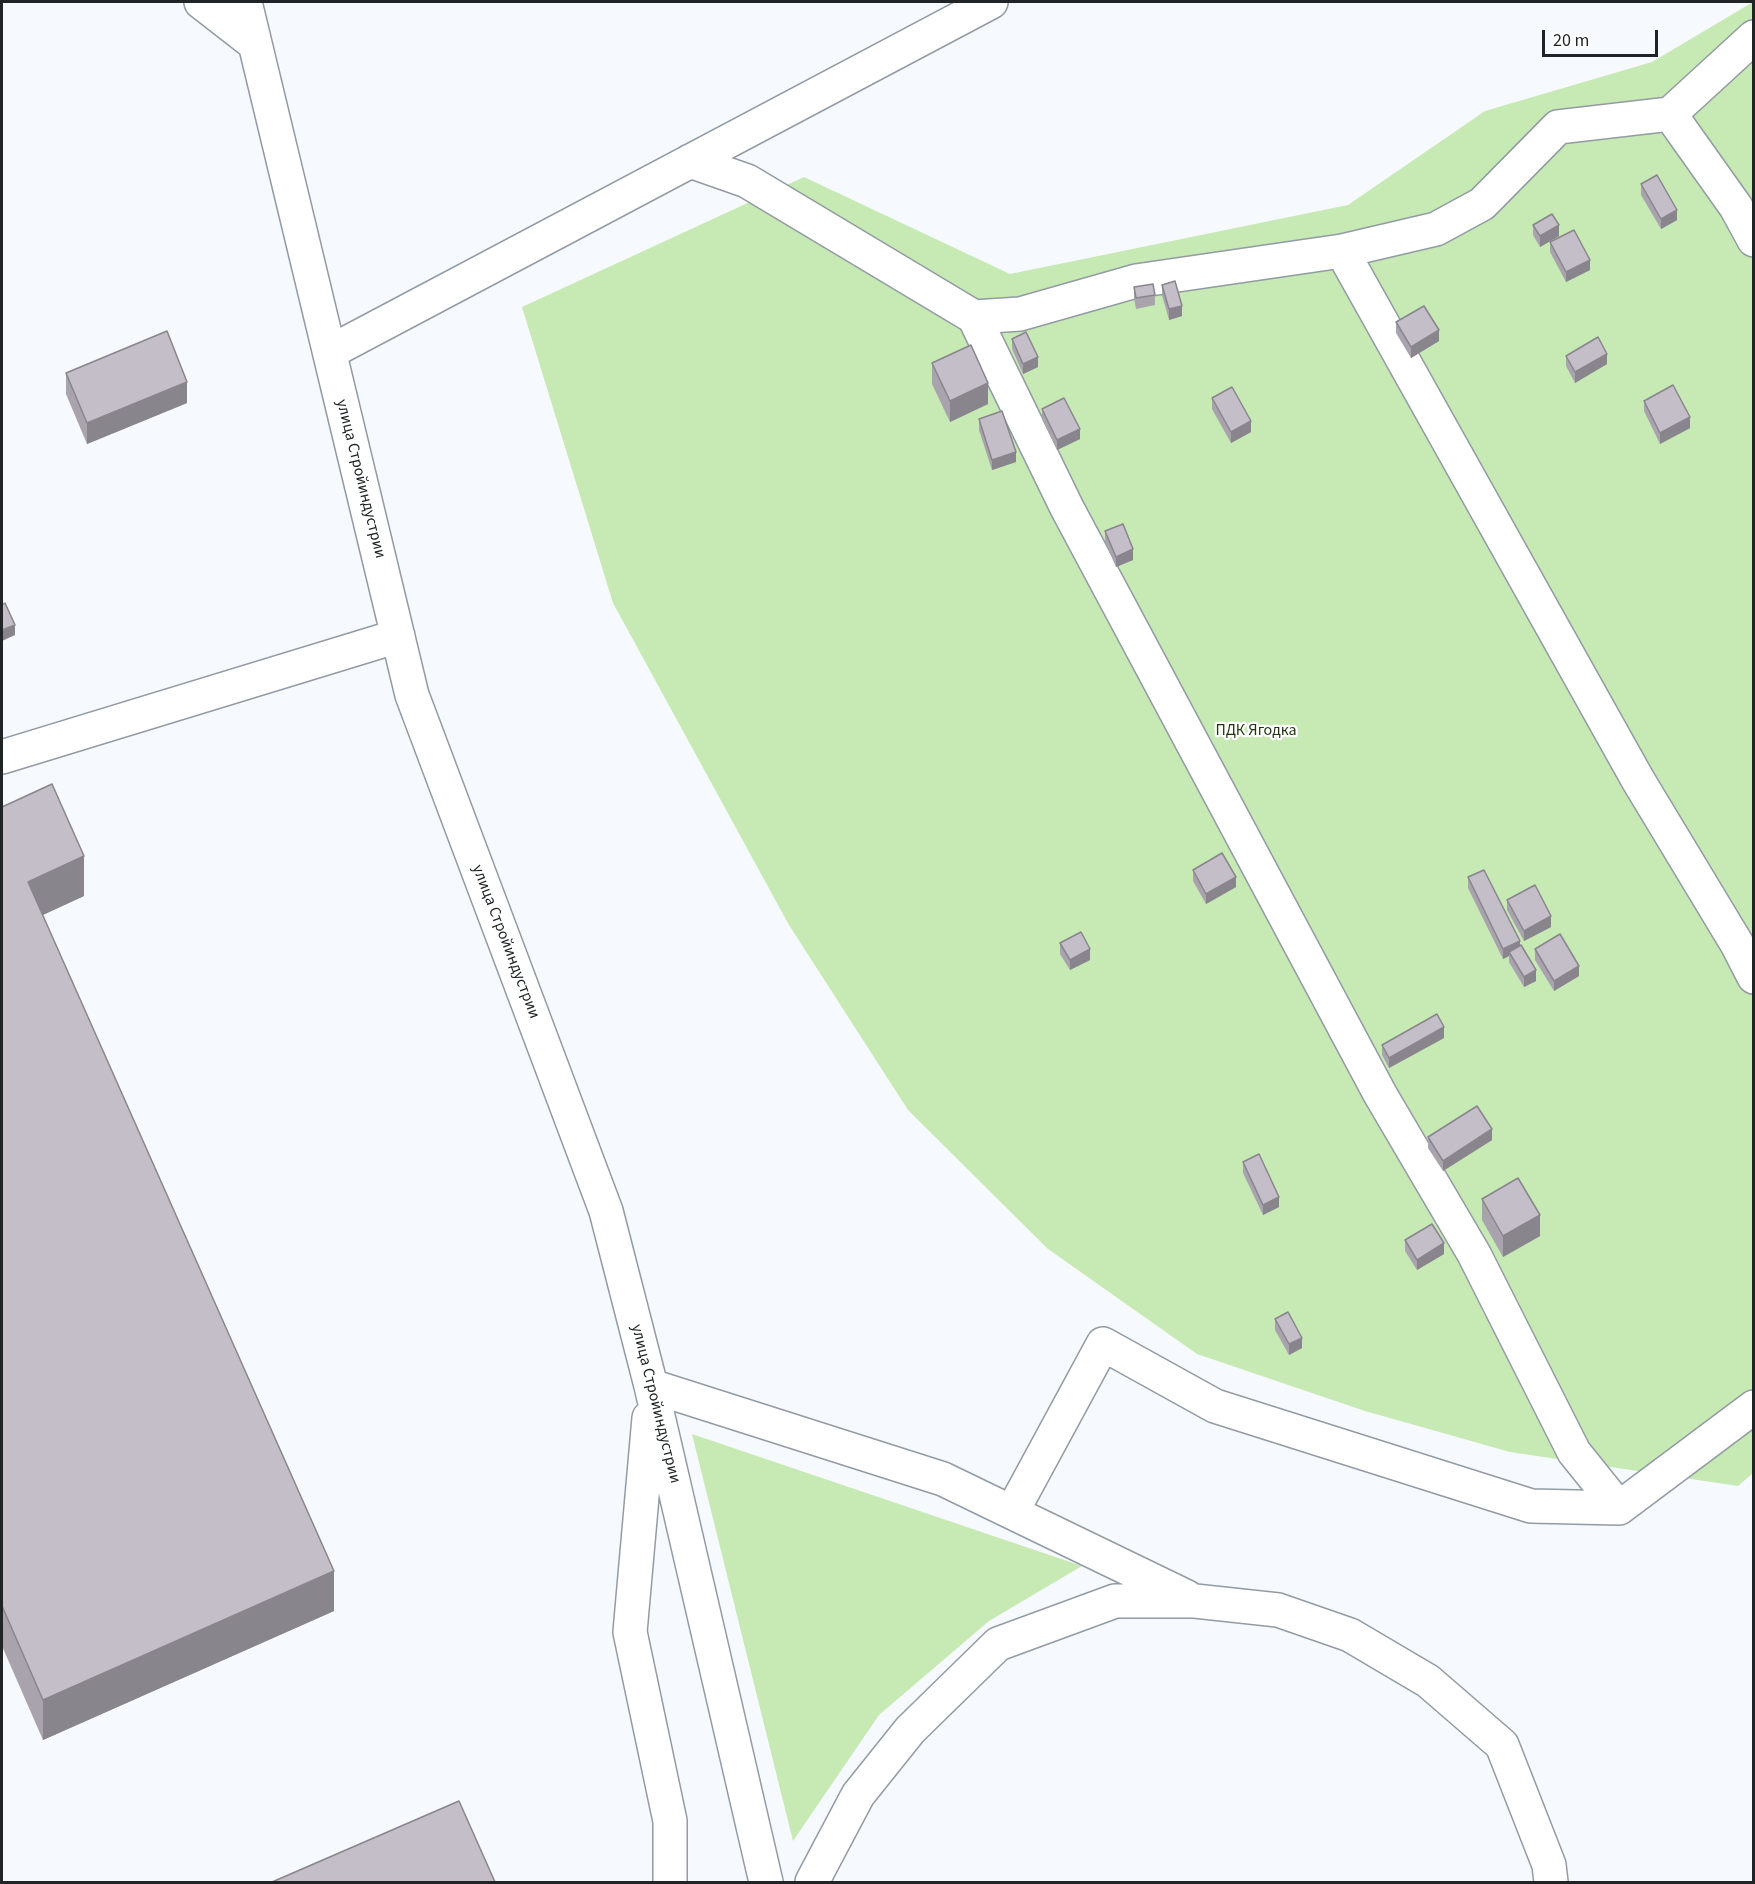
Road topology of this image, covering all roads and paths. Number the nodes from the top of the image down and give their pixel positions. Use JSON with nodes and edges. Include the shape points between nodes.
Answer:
{"nodes":[{"id":1,"x":201,"y":2,"type":"edge"},
{"id":2,"x":245,"y":2,"type":"edge"},
{"id":3,"x":991,"y":2,"type":"edge"},
{"id":4,"x":1754,"y":38,"type":"edge"},
{"id":5,"x":255,"y":44,"type":"junction"},
{"id":6,"x":1670,"y":114,"type":"junction"},
{"id":7,"x":690,"y":161,"type":"junction"},
{"id":8,"x":1754,"y":240,"type":"edge"},
{"id":9,"x":1342,"y":251,"type":"junction"},
{"id":10,"x":974,"y":317,"type":"junction"},
{"id":11,"x":330,"y":352,"type":"junction"},
{"id":12,"x":398,"y":636,"type":"junction"},
{"id":13,"x":2,"y":757,"type":"edge"},
{"id":14,"x":1754,"y":978,"type":"edge"},
{"id":15,"x":651,"y":1386,"type":"junction"},
{"id":16,"x":1754,"y":1407,"type":"edge"},
{"id":17,"x":1619,"y":1508,"type":"junction"},
{"id":18,"x":1012,"y":1512,"type":"junction"},
{"id":19,"x":1196,"y":1601,"type":"junction"},
{"id":20,"x":670,"y":1882,"type":"edge"},
{"id":21,"x":766,"y":1882,"type":"edge"},
{"id":22,"x":812,"y":1882,"type":"edge"},
{"id":23,"x":1551,"y":1882,"type":"edge"}],
"edges":[{"from":1,"to":5,"type":"street"},
{"from":2,"to":5,"type":"street","name":"улица Стройиндустрии"},
{"from":3,"to":7,"type":"street"},
{"from":4,"to":6,"type":"street"},
{"from":5,"to":11,"type":"street","name":"улица Стройиндустрии"},
{"from":6,"to":8,"type":"street","via":[[1736,207]]},
{"from":6,"to":9,"type":"street","via":[[1558,127],[1482,204],[1436,229]]},
{"from":7,"to":10,"type":"street","via":[[747,181]]},
{"from":7,"to":11,"type":"street"},
{"from":9,"to":10,"type":"street","via":[[1136,281],[1020,314]]},
{"from":9,"to":14,"type":"street","via":[[1638,780]]},
{"from":10,"to":17,"type":"street","via":[[1078,529],[1380,1094],[1474,1254],[1574,1452]]},
{"from":11,"to":12,"type":"street","name":"улица Стройиндустрии"},
{"from":12,"to":13,"type":"street"},
{"from":12,"to":15,"type":"street","name":"улица Стройиндустрии","via":[[412,695],[606,1211]]},
{"from":15,"to":18,"type":"street","via":[[943,1479]]},
{"from":15,"to":20,"type":"street","via":[[630,1632],[670,1821]]},
{"from":15,"to":21,"type":"street","name":"улица Стройиндустрии"},
{"from":16,"to":17,"type":"street"},
{"from":17,"to":18,"type":"street","via":[[1531,1506],[1215,1406],[1103,1344]]},
{"from":18,"to":19,"type":"street"},
{"from":19,"to":22,"type":"street","via":[[1115,1601],[998,1644],[910,1730],[858,1795]]},
{"from":19,"to":23,"type":"street","via":[[1278,1610],[1350,1635],[1428,1681],[1502,1745],[1549,1864]]}]}
